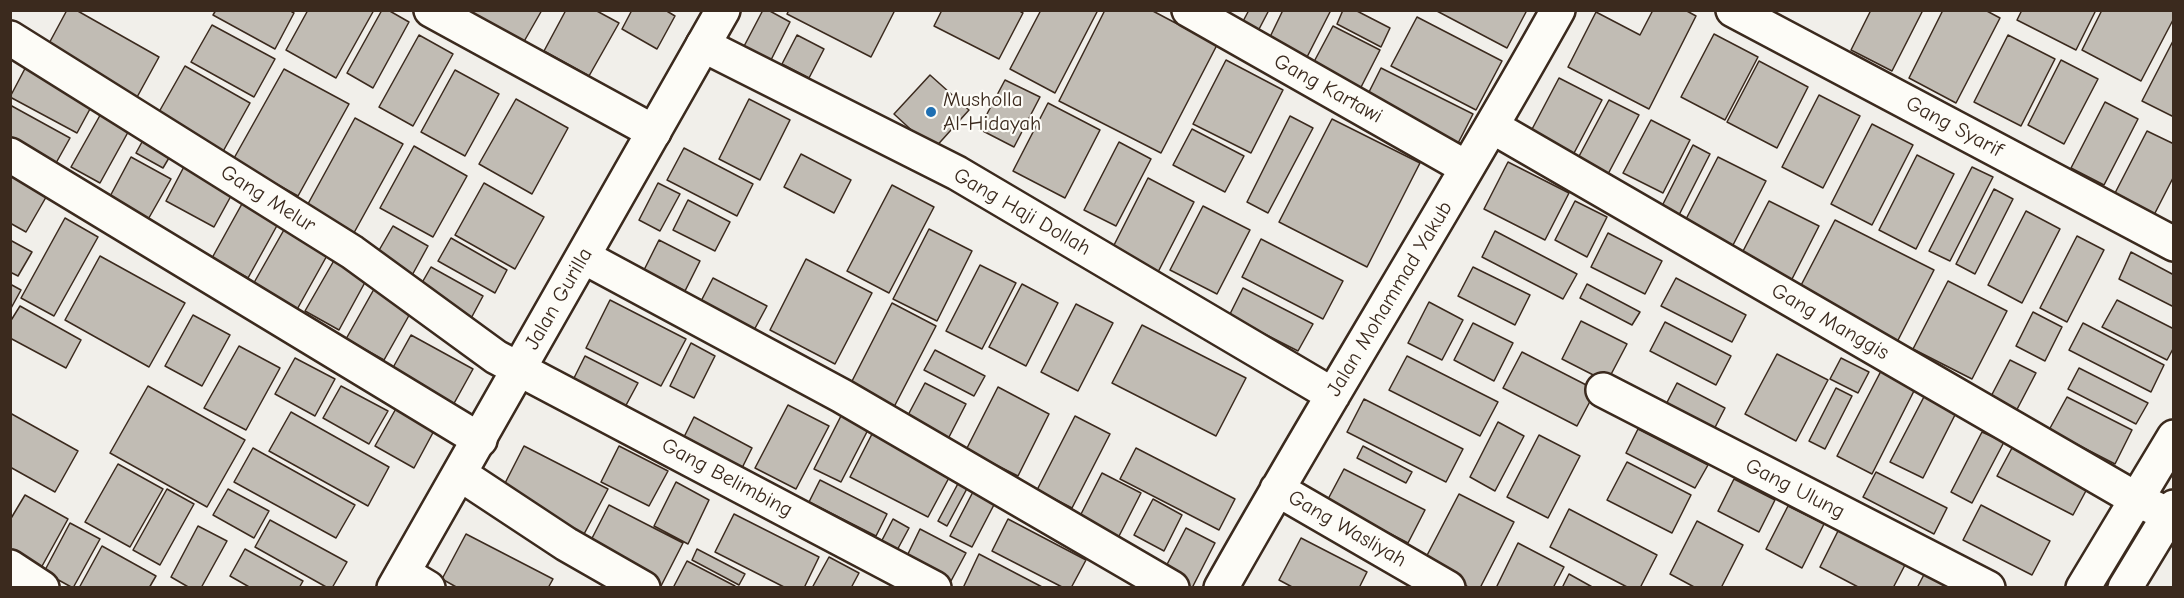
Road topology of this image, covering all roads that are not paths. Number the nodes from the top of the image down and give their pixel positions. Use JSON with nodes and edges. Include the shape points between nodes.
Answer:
{"nodes":[{"id":1,"x":431,"y":10,"type":"edge"},
{"id":2,"x":723,"y":10,"type":"edge"},
{"id":3,"x":1189,"y":10,"type":"edge"},
{"id":4,"x":1558,"y":10,"type":"edge"},
{"id":5,"x":1733,"y":10,"type":"edge"},
{"id":6,"x":10,"y":38,"type":"edge"},
{"id":7,"x":703,"y":45,"type":"junction"},
{"id":8,"x":1493,"y":127,"type":"junction"},
{"id":9,"x":654,"y":132,"type":"junction"},
{"id":10,"x":10,"y":155,"type":"edge"},
{"id":11,"x":1467,"y":168,"type":"junction"},
{"id":12,"x":2174,"y":244,"type":"edge"},
{"id":13,"x":584,"y":257,"type":"junction"},
{"id":14,"x":519,"y":368,"type":"junction"},
{"id":15,"x":1603,"y":390,"type":"dead end"},
{"id":16,"x":1333,"y":395,"type":"junction"},
{"id":17,"x":2174,"y":437,"type":"edge"},
{"id":18,"x":480,"y":440,"type":"junction"},
{"id":19,"x":460,"y":474,"type":"junction"},
{"id":20,"x":1277,"y":489,"type":"junction"},
{"id":21,"x":2136,"y":499,"type":"junction"},
{"id":22,"x":2171,"y":511,"type":"edge"},
{"id":23,"x":10,"y":567,"type":"edge"},
{"id":24,"x":408,"y":583,"type":"edge"},
{"id":25,"x":42,"y":588,"type":"edge"},
{"id":26,"x":643,"y":588,"type":"edge"},
{"id":27,"x":934,"y":588,"type":"edge"},
{"id":28,"x":1172,"y":588,"type":"edge"},
{"id":29,"x":1221,"y":588,"type":"edge"},
{"id":30,"x":1448,"y":588,"type":"edge"},
{"id":31,"x":1988,"y":588,"type":"edge"},
{"id":32,"x":2083,"y":588,"type":"edge"},
{"id":33,"x":2125,"y":588,"type":"edge"}],
"edges":[{"from":1,"to":9,"type":"street"},
{"from":2,"to":7,"type":"street","name":"Jalan Gurilla"},
{"from":3,"to":11,"type":"street","name":"Gang Kartawi"},
{"from":4,"to":8,"type":"street","name":"Jalan Mohammad Yakub"},
{"from":5,"to":12,"type":"street","name":"Gang Syarif"},
{"from":6,"to":14,"type":"street","name":"Gang Melur","via":[[352,252],[473,342]]},
{"from":7,"to":9,"type":"street","name":"Jalan Gurilla"},
{"from":7,"to":16,"type":"street","name":"Gang Haji Dollah","via":[[957,173]]},
{"from":8,"to":11,"type":"street","name":"Jalan Mohammad Yakub"},
{"from":8,"to":21,"type":"street","name":"Gang Manggis"},
{"from":9,"to":13,"type":"street","name":"Jalan Gurilla"},
{"from":10,"to":18,"type":"street"},
{"from":11,"to":16,"type":"street","name":"Jalan Mohammad Yakub"},
{"from":13,"to":14,"type":"street","name":"Jalan Gurilla"},
{"from":13,"to":28,"type":"street","via":[[842,396]]},
{"from":14,"to":18,"type":"street","name":"Jalan Gurilla"},
{"from":14,"to":27,"type":"street","name":"Gang Belimbing"},
{"from":15,"to":31,"type":"street","name":"Gang Ulung"},
{"from":16,"to":20,"type":"street","name":"Jalan Mohammad Yakub"},
{"from":17,"to":21,"type":"street"},
{"from":18,"to":19,"type":"street","name":"Jalan Gurilla"},
{"from":19,"to":24,"type":"street","name":"Jalan Gurilla"},
{"from":19,"to":26,"type":"street","via":[[566,544]]},
{"from":20,"to":29,"type":"street","name":"Jalan Mohammad Yakub"},
{"from":20,"to":30,"type":"street","name":"Gang Wasliyah"},
{"from":21,"to":22,"type":"street","name":"Gang Manggis"},
{"from":21,"to":32,"type":"street"},
{"from":22,"to":33,"type":"street"},
{"from":23,"to":25,"type":"street"}]}
